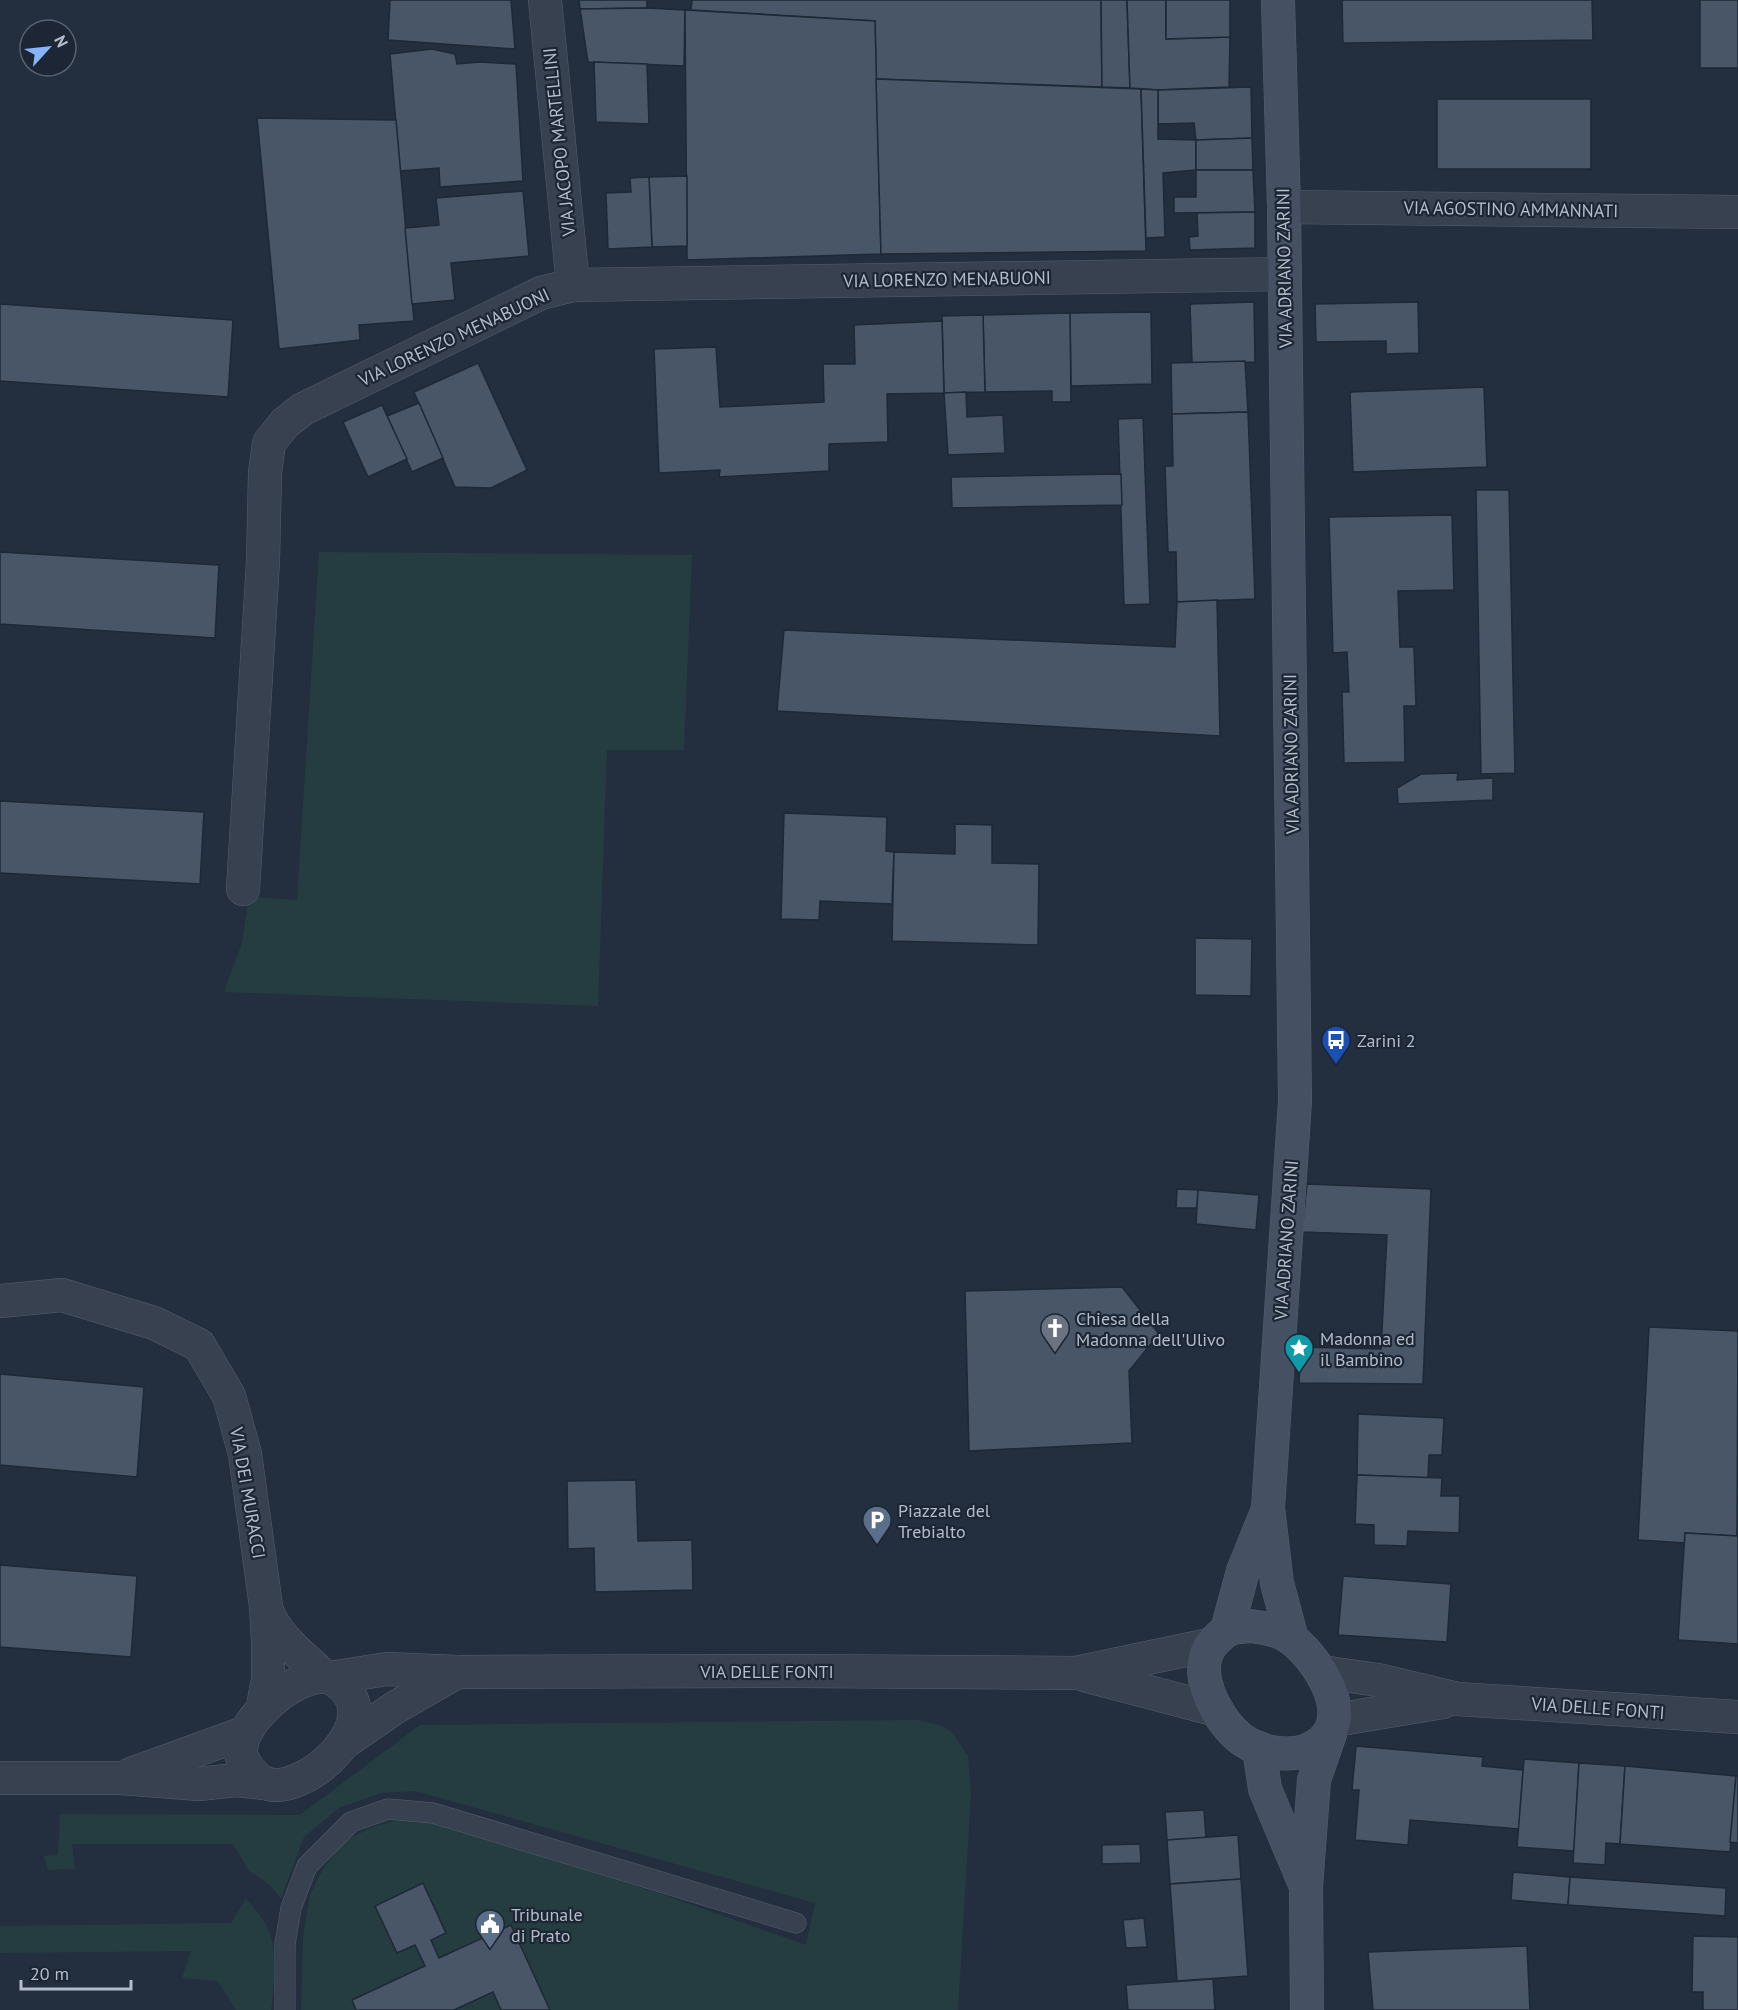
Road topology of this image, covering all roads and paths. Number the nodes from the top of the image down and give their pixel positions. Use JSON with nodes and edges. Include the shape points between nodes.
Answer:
{"nodes":[{"id":1,"x":545,"y":0,"type":"edge"},
{"id":2,"x":1278,"y":0,"type":"edge"},
{"id":3,"x":1284,"y":207,"type":"junction"},
{"id":4,"x":1738,"y":212,"type":"edge"},
{"id":5,"x":1285,"y":274,"type":"junction"},
{"id":6,"x":573,"y":285,"type":"junction"},
{"id":7,"x":243,"y":889,"type":"dead end"},
{"id":8,"x":0,"y":1301,"type":"edge"},
{"id":9,"x":1268,"y":1508,"type":"junction"},
{"id":10,"x":266,"y":1606,"type":"junction"},
{"id":11,"x":1218,"y":1638,"type":"junction"},
{"id":12,"x":1292,"y":1639,"type":"junction"},
{"id":13,"x":457,"y":1672,"type":"junction"},
{"id":14,"x":1322,"y":1672,"type":"junction"},
{"id":15,"x":1076,"y":1673,"type":"junction"},
{"id":16,"x":326,"y":1677,"type":"junction"},
{"id":17,"x":1458,"y":1699,"type":"junction"},
{"id":18,"x":1217,"y":1710,"type":"junction"},
{"id":19,"x":1738,"y":1717,"type":"edge"},
{"id":20,"x":253,"y":1722,"type":"junction"},
{"id":21,"x":1333,"y":1727,"type":"junction"},
{"id":22,"x":345,"y":1742,"type":"junction"},
{"id":23,"x":1259,"y":1748,"type":"junction"},
{"id":24,"x":0,"y":1778,"type":"edge"},
{"id":25,"x":121,"y":1778,"type":"junction"},
{"id":26,"x":264,"y":1783,"type":"junction"},
{"id":27,"x":1306,"y":1887,"type":"junction"},
{"id":28,"x":796,"y":1923,"type":"dead end"},
{"id":29,"x":285,"y":2010,"type":"edge"},
{"id":30,"x":1307,"y":2010,"type":"edge"}],
"edges":[{"from":1,"to":6,"type":"street","name":"VIA JACOPO MARTELLINI"},
{"from":2,"to":3,"type":"street","name":"VIA ADRIANO ZARINI"},
{"from":3,"to":4,"type":"street","name":"VIA AGOSTINO AMMANNATI"},
{"from":3,"to":5,"type":"street","name":"VIA ADRIANO ZARINI"},
{"from":5,"to":6,"type":"street","name":"VIA LORENZO MENABUONI"},
{"from":5,"to":9,"type":"street","name":"VIA ADRIANO ZARINI","via":[[1295,1101]]},
{"from":6,"to":7,"type":"street","name":"VIA LORENZO MENABUONI","via":[[541,292],[303,409],[269,443]]},
{"from":8,"to":10,"type":"street","name":"VIA DEI MURACCI","via":[[62,1295],[154,1323],[199,1345],[229,1396],[245,1454]]},
{"from":9,"to":11,"type":"street"},
{"from":9,"to":12,"type":"street","via":[[1277,1583]]},
{"from":10,"to":16,"type":"street","name":"VIA DEI MURACCI","via":[[282,1637]]},
{"from":10,"to":20,"type":"street","name":"VIA DEI MURACCI","via":[[268,1680]]},
{"from":11,"to":12,"type":"street","via":[[1250,1626],[1272,1629]]},
{"from":11,"to":15,"type":"street","name":"VIA DELLE FONTI"},
{"from":11,"to":18,"type":"street","via":[[1204,1663],[1206,1685]]},
{"from":12,"to":14,"type":"street"},
{"from":13,"to":15,"type":"street","name":"VIA DELLE FONTI"},
{"from":13,"to":16,"type":"street","name":"VIA DELLE FONTI","via":[[387,1669]]},
{"from":13,"to":22,"type":"street","name":"VIA DELLE FONTI"},
{"from":14,"to":17,"type":"street","name":"VIA DELLE FONTI","via":[[1378,1680]]},
{"from":14,"to":21,"type":"street","via":[[1332,1696]]},
{"from":15,"to":18,"type":"street","name":"VIA DELLE FONTI"},
{"from":16,"to":20,"type":"street","name":"VIA DELLE FONTI","via":[[313,1677],[291,1689]]},
{"from":16,"to":22,"type":"street","name":"VIA DELLE FONTI","via":[[347,1689],[353,1699],[352,1726]]},
{"from":17,"to":19,"type":"street","name":"VIA DELLE FONTI"},
{"from":17,"to":21,"type":"street","name":"VIA DELLE FONTI"},
{"from":18,"to":23,"type":"street","via":[[1244,1741]]},
{"from":20,"to":25,"type":"street","name":"VIA DELLE FONTI"},
{"from":20,"to":26,"type":"street","via":[[240,1750],[245,1764]]},
{"from":21,"to":23,"type":"street","via":[[1311,1750],[1286,1755]]},
{"from":21,"to":27,"type":"street","via":[[1314,1780]]},
{"from":22,"to":26,"type":"street","name":"VIA DELLE FONTI","via":[[302,1778],[289,1783]]},
{"from":23,"to":27,"type":"street","via":[[1265,1789]]},
{"from":24,"to":25,"type":"street","name":"VIA DELLE FONTI"},
{"from":25,"to":26,"type":"street","name":"VIA DELLE FONTI","via":[[199,1784],[236,1780]]},
{"from":27,"to":30,"type":"street"},
{"from":28,"to":29,"type":"lane","via":[[433,1813],[388,1809],[351,1822],[307,1866],[291,1908],[285,1944]]}]}
